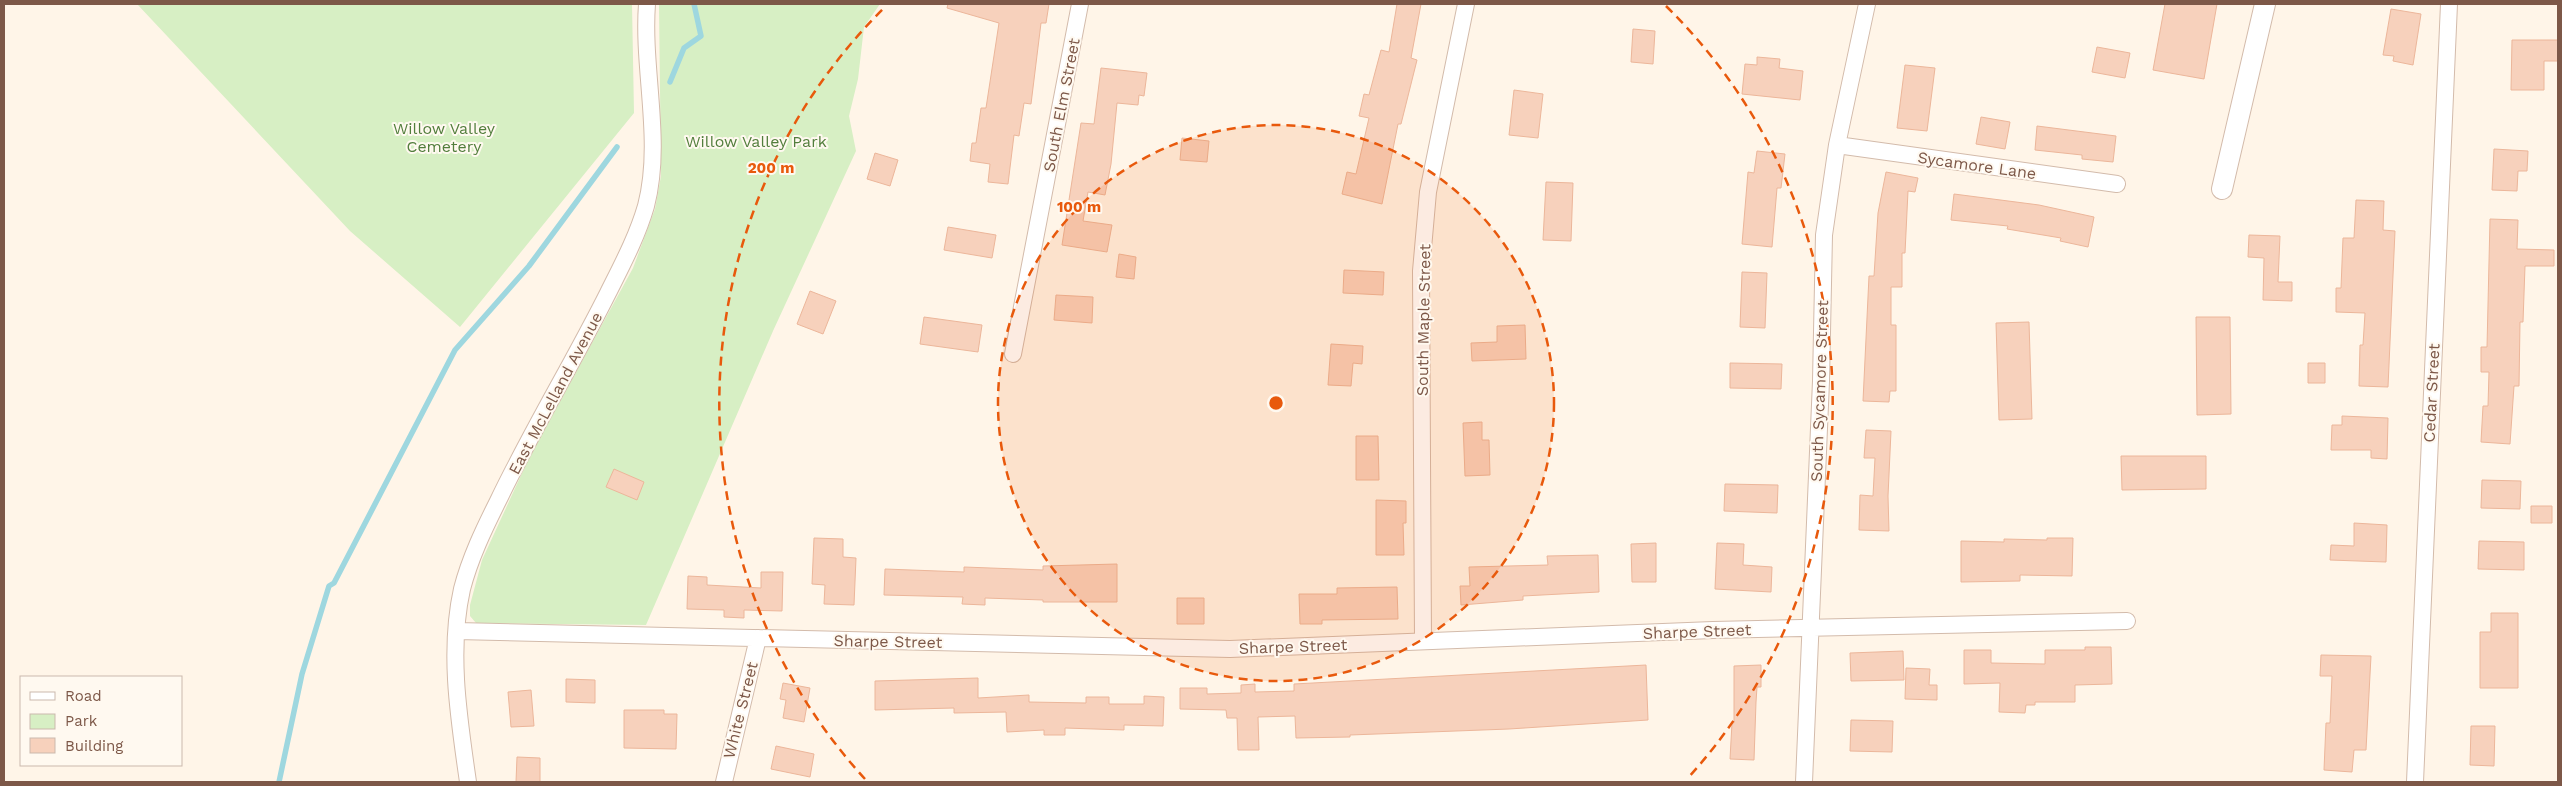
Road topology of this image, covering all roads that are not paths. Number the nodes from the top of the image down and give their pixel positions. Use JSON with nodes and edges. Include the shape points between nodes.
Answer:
{"nodes":[{"id":1,"x":647,"y":4,"type":"edge"},
{"id":2,"x":1080,"y":4,"type":"edge"},
{"id":3,"x":1466,"y":4,"type":"edge"},
{"id":4,"x":1867,"y":4,"type":"edge"},
{"id":5,"x":2265,"y":4,"type":"edge"},
{"id":6,"x":2450,"y":4,"type":"edge"},
{"id":7,"x":1837,"y":145,"type":"junction"},
{"id":8,"x":2117,"y":184,"type":"dead end"},
{"id":9,"x":2222,"y":189,"type":"dead end"},
{"id":10,"x":1013,"y":354,"type":"dead end"},
{"id":11,"x":2128,"y":621,"type":"dead end"},
{"id":12,"x":1811,"y":628,"type":"junction"},
{"id":13,"x":458,"y":631,"type":"junction"},
{"id":14,"x":758,"y":638,"type":"junction"},
{"id":15,"x":1423,"y":641,"type":"junction"},
{"id":16,"x":468,"y":782,"type":"edge"},
{"id":17,"x":724,"y":782,"type":"edge"},
{"id":18,"x":1804,"y":782,"type":"edge"},
{"id":19,"x":2415,"y":782,"type":"edge"}],
"edges":[{"from":1,"to":13,"type":"street","name":"East McLelland Avenue","via":[[652,152],[646,204],[627,256],[549,400],[477,545],[462,590]]},
{"from":2,"to":10,"type":"street","name":"South Elm Street"},
{"from":3,"to":15,"type":"street","name":"South Maple Street","via":[[1430,182],[1420,271]]},
{"from":4,"to":7,"type":"street","name":"South Sycamore Street"},
{"from":5,"to":9,"type":"street"},
{"from":6,"to":19,"type":"street","name":"Cedar Street"},
{"from":7,"to":8,"type":"street","name":"Sycamore Lane"},
{"from":7,"to":12,"type":"street","name":"South Sycamore Street","via":[[1824,235]]},
{"from":11,"to":12,"type":"street","name":"Sharpe Street"},
{"from":12,"to":15,"type":"street","name":"Sharpe Street"},
{"from":12,"to":18,"type":"street","name":"South Sycamore Street"},
{"from":13,"to":14,"type":"street","name":"Sharpe Street"},
{"from":13,"to":16,"type":"street","name":"East McLelland Avenue","via":[[455,676]]},
{"from":14,"to":15,"type":"street","name":"Sharpe Street","via":[[1186,649]]},
{"from":14,"to":17,"type":"street","name":"White Street"}]}
